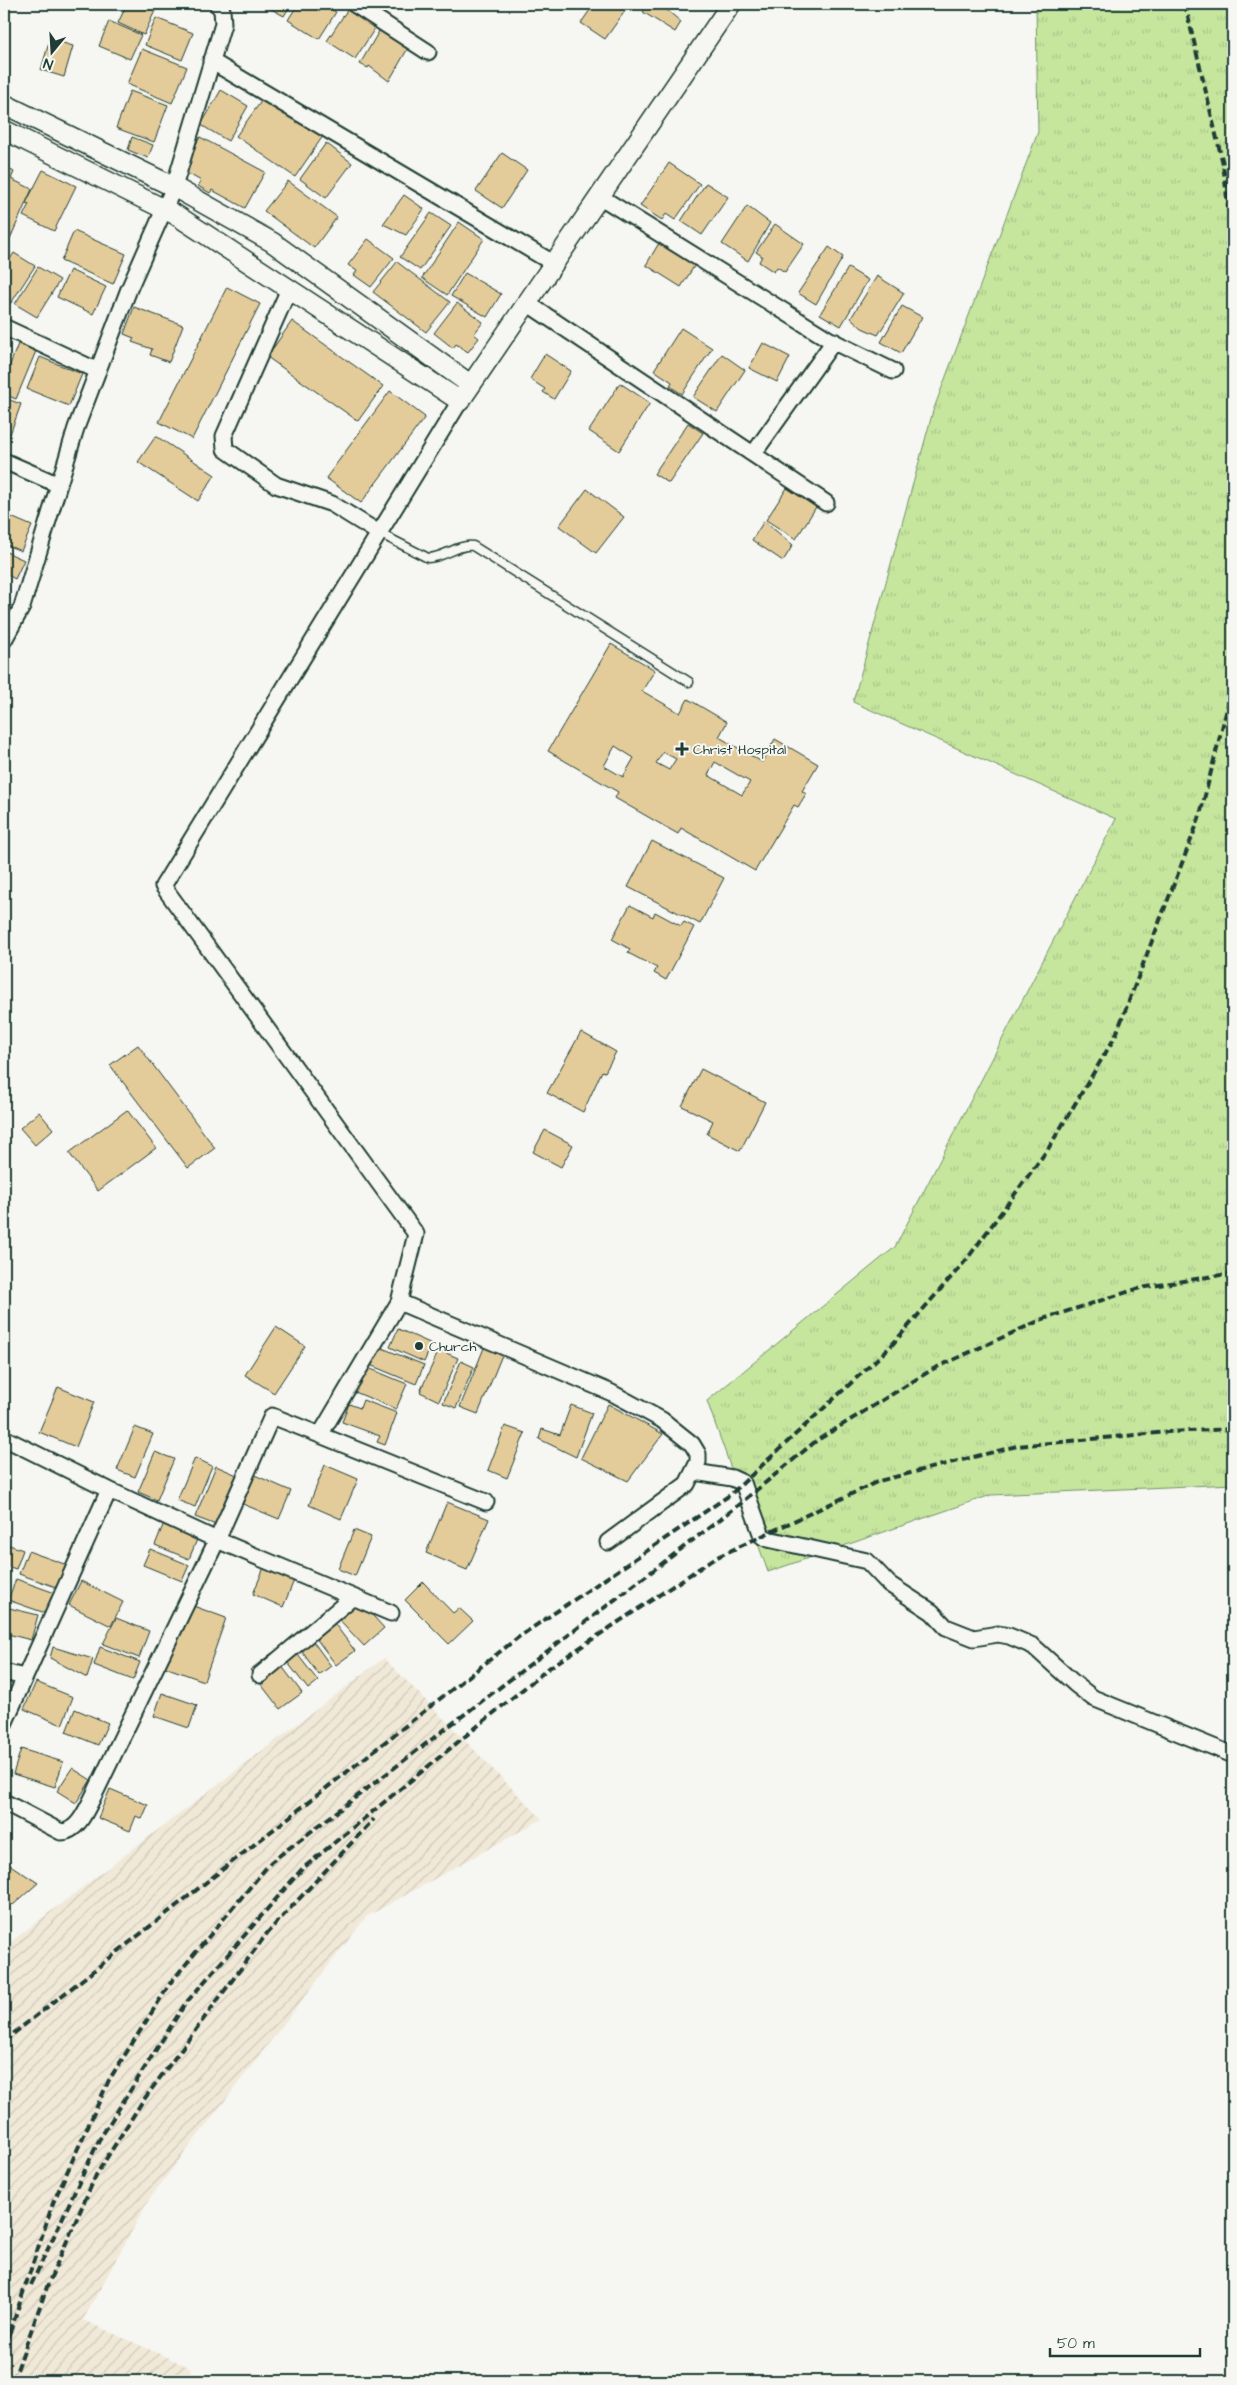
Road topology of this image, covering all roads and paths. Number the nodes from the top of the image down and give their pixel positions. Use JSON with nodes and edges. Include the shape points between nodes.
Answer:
{"nodes":[{"id":1,"x":354,"y":4,"type":"edge"},
{"id":2,"x":731,"y":4,"type":"edge"},
{"id":3,"x":223,"y":6,"type":"edge"},
{"id":4,"x":428,"y":52,"type":"dead end"},
{"id":5,"x":211,"y":61,"type":"junction"},
{"id":6,"x":4,"y":104,"type":"edge"},
{"id":7,"x":4,"y":130,"type":"edge"},
{"id":8,"x":174,"y":187,"type":"junction"},
{"id":9,"x":599,"y":196,"type":"junction"},
{"id":10,"x":165,"y":210,"type":"junction"},
{"id":11,"x":553,"y":264,"type":"junction"},
{"id":12,"x":288,"y":288,"type":"junction"},
{"id":13,"x":527,"y":303,"type":"junction"},
{"id":14,"x":4,"y":327,"type":"edge"},
{"id":15,"x":834,"y":341,"type":"junction"},
{"id":16,"x":98,"y":371,"type":"junction"},
{"id":17,"x":893,"y":371,"type":"dead end"},
{"id":18,"x":471,"y":385,"type":"junction"},
{"id":19,"x":460,"y":401,"type":"junction"},
{"id":20,"x":754,"y":453,"type":"junction"},
{"id":21,"x":4,"y":461,"type":"edge"},
{"id":22,"x":59,"y":486,"type":"junction"},
{"id":23,"x":826,"y":503,"type":"dead end"},
{"id":24,"x":379,"y":533,"type":"junction"},
{"id":25,"x":4,"y":640,"type":"edge"},
{"id":26,"x":689,"y":682,"type":"dead end"},
{"id":27,"x":399,"y":1302,"type":"junction"},
{"id":28,"x":320,"y":1435,"type":"junction"},
{"id":29,"x":4,"y":1438,"type":"edge"},
{"id":30,"x":695,"y":1472,"type":"junction"},
{"id":31,"x":109,"y":1490,"type":"junction"},
{"id":32,"x":486,"y":1502,"type":"dead end"},
{"id":33,"x":217,"y":1540,"type":"junction"},
{"id":34,"x":608,"y":1542,"type":"dead end"},
{"id":35,"x":353,"y":1597,"type":"junction"},
{"id":36,"x":391,"y":1613,"type":"dead end"},
{"id":37,"x":4,"y":1672,"type":"edge"},
{"id":38,"x":260,"y":1675,"type":"dead end"},
{"id":39,"x":24,"y":1677,"type":"junction"},
{"id":40,"x":4,"y":1724,"type":"edge"},
{"id":41,"x":1233,"y":1755,"type":"edge"},
{"id":42,"x":4,"y":1802,"type":"edge"}],
"edges":[{"from":1,"to":4,"type":"street"},
{"from":2,"to":9,"type":"street"},
{"from":3,"to":5,"type":"street","via":[[223,24]]},
{"from":5,"to":8,"type":"street"},
{"from":5,"to":11,"type":"street"},
{"from":6,"to":8,"type":"street"},
{"from":7,"to":10,"type":"street"},
{"from":8,"to":10,"type":"street"},
{"from":8,"to":18,"type":"street","via":[[272,242]]},
{"from":9,"to":11,"type":"street"},
{"from":9,"to":15,"type":"street"},
{"from":10,"to":12,"type":"street"},
{"from":10,"to":16,"type":"street","via":[[129,289]]},
{"from":11,"to":13,"type":"street"},
{"from":12,"to":19,"type":"street"},
{"from":12,"to":24,"type":"street","via":[[224,436],[225,449],[276,485],[332,504]]},
{"from":13,"to":18,"type":"street"},
{"from":13,"to":20,"type":"street"},
{"from":14,"to":16,"type":"street"},
{"from":15,"to":17,"type":"street"},
{"from":15,"to":20,"type":"street"},
{"from":16,"to":22,"type":"street","via":[[76,428]]},
{"from":18,"to":19,"type":"street"},
{"from":19,"to":24,"type":"street"},
{"from":20,"to":23,"type":"street"},
{"from":21,"to":22,"type":"street"},
{"from":22,"to":25,"type":"street","via":[[22,607]]},
{"from":24,"to":26,"type":"lane","via":[[428,558],[466,545],[480,550]]},
{"from":24,"to":27,"type":"street","via":[[163,886],[416,1234]]},
{"from":27,"to":28,"type":"street"},
{"from":27,"to":30,"type":"street","via":[[570,1374],[662,1420],[692,1444],[698,1454]]},
{"from":28,"to":32,"type":"street"},
{"from":28,"to":33,"type":"street","via":[[272,1416]]},
{"from":29,"to":31,"type":"street"},
{"from":30,"to":34,"type":"street","via":[[688,1484]]},
{"from":30,"to":41,"type":"street","via":[[743,1483],[762,1536],[867,1561],[889,1584],[932,1612],[946,1627],[974,1638],[998,1634],[1033,1646],[1093,1698]]},
{"from":31,"to":33,"type":"street"},
{"from":31,"to":39,"type":"street"},
{"from":33,"to":35,"type":"street"},
{"from":33,"to":42,"type":"street","via":[[96,1791],[74,1828],[61,1832]]},
{"from":35,"to":36,"type":"street"},
{"from":35,"to":38,"type":"street"},
{"from":37,"to":39,"type":"street"},
{"from":39,"to":40,"type":"street"}]}
